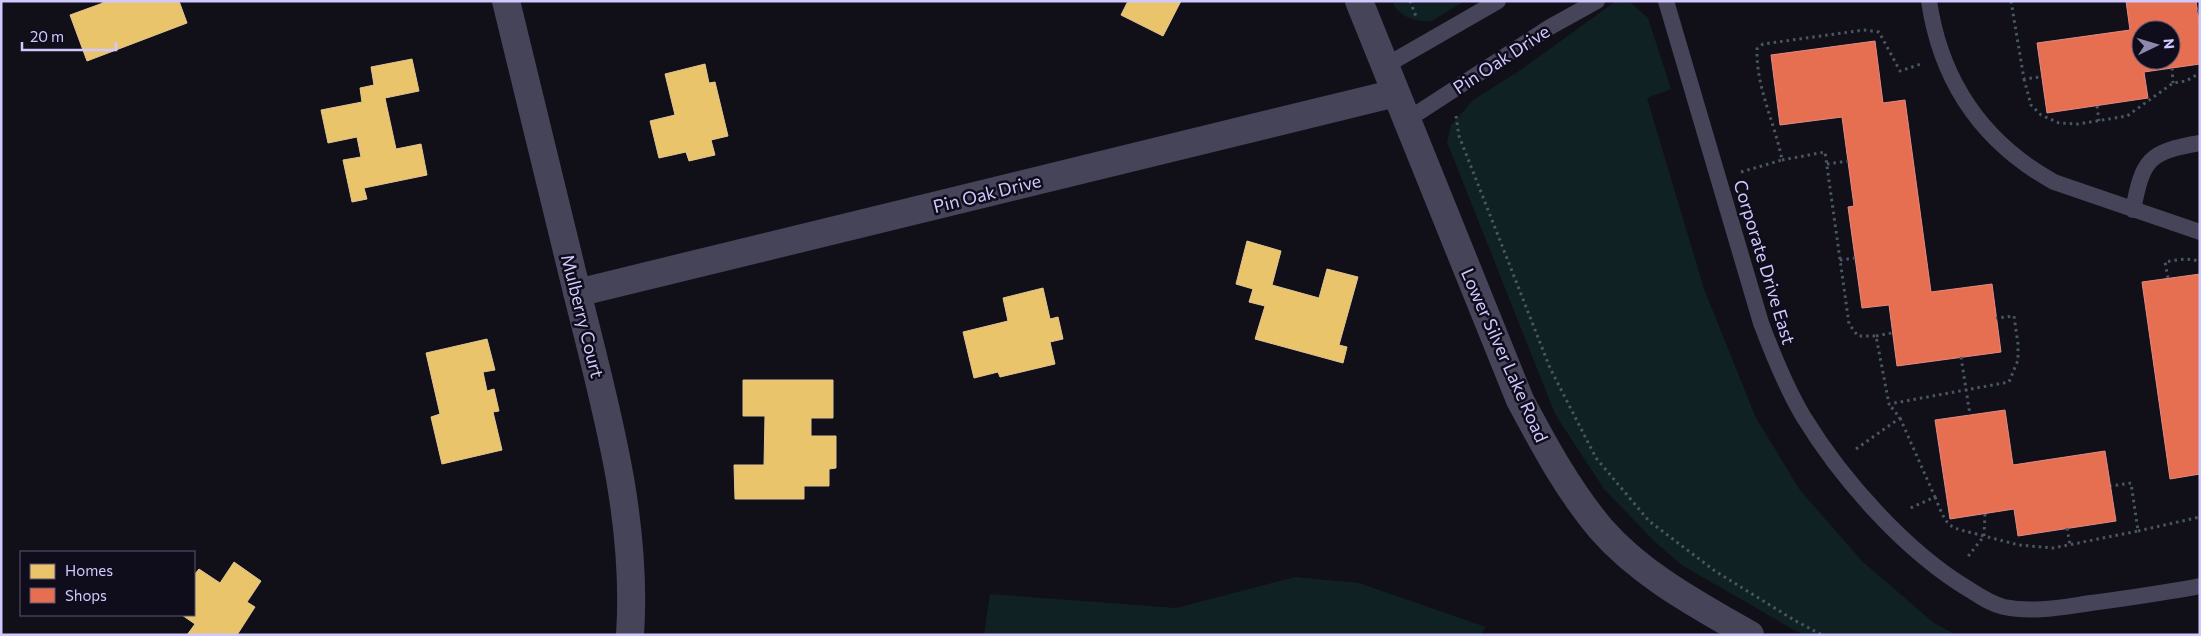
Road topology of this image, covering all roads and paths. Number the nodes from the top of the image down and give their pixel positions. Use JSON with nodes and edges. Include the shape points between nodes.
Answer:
{"nodes":[{"id":1,"x":506,"y":1,"type":"edge"},
{"id":2,"x":1359,"y":1,"type":"edge"},
{"id":3,"x":1498,"y":1,"type":"edge"},
{"id":4,"x":1597,"y":1,"type":"edge"},
{"id":5,"x":1666,"y":1,"type":"edge"},
{"id":6,"x":1929,"y":1,"type":"edge"},
{"id":7,"x":2011,"y":1,"type":"edge"},
{"id":8,"x":1943,"y":56,"type":"junction"},
{"id":9,"x":1385,"y":66,"type":"junction"},
{"id":10,"x":2172,"y":70,"type":"edge"},
{"id":11,"x":2200,"y":73,"type":"edge"},
{"id":12,"x":2042,"y":77,"type":"dead end"},
{"id":13,"x":2024,"y":79,"type":"junction"},
{"id":14,"x":2173,"y":84,"type":"junction"},
{"id":15,"x":1452,"y":91,"type":"junction"},
{"id":16,"x":1396,"y":93,"type":"junction"},
{"id":17,"x":2097,"y":106,"type":"dead end"},
{"id":18,"x":1407,"y":120,"type":"junction"},
{"id":19,"x":2099,"y":121,"type":"junction"},
{"id":20,"x":2200,"y":142,"type":"edge"},
{"id":21,"x":1782,"y":160,"type":"junction"},
{"id":22,"x":1848,"y":161,"type":"dead end"},
{"id":23,"x":1827,"y":164,"type":"junction"},
{"id":24,"x":1718,"y":179,"type":"junction"},
{"id":25,"x":2133,"y":210,"type":"junction"},
{"id":26,"x":2200,"y":232,"type":"edge"},
{"id":27,"x":1855,"y":258,"type":"dead end"},
{"id":28,"x":1840,"y":260,"type":"junction"},
{"id":29,"x":2200,"y":262,"type":"edge"},
{"id":30,"x":2168,"y":278,"type":"dead end"},
{"id":31,"x":577,"y":293,"type":"junction"},
{"id":32,"x":1996,"y":318,"type":"dead end"},
{"id":33,"x":1892,"y":333,"type":"dead end"},
{"id":34,"x":1876,"y":336,"type":"junction"},
{"id":35,"x":1961,"y":357,"type":"dead end"},
{"id":36,"x":1966,"y":391,"type":"junction"},
{"id":37,"x":1889,"y":404,"type":"junction"},
{"id":38,"x":1970,"y":415,"type":"dead end"},
{"id":39,"x":1900,"y":418,"type":"junction"},
{"id":40,"x":1835,"y":463,"type":"junction"},
{"id":41,"x":2111,"y":486,"type":"dead end"},
{"id":42,"x":1935,"y":497,"type":"junction"},
{"id":43,"x":1985,"y":514,"type":"dead end"},
{"id":44,"x":2200,"y":517,"type":"edge"},
{"id":45,"x":1885,"y":519,"type":"junction"},
{"id":46,"x":2067,"y":528,"type":"dead end"},
{"id":47,"x":2138,"y":531,"type":"junction"},
{"id":48,"x":1984,"y":536,"type":"junction"},
{"id":49,"x":2070,"y":545,"type":"junction"},
{"id":50,"x":1951,"y":579,"type":"junction"},
{"id":51,"x":2200,"y":586,"type":"edge"},
{"id":52,"x":630,"y":635,"type":"edge"},
{"id":53,"x":1750,"y":635,"type":"edge"},
{"id":54,"x":1822,"y":635,"type":"edge"}],
"edges":[{"from":1,"to":31,"type":"street","name":"Mulberry Court"},
{"from":2,"to":9,"type":"street","name":"Lower Silver Lake Road"},
{"from":3,"to":9,"type":"lane"},
{"from":4,"to":15,"type":"lane","name":"Pin Oak Drive","via":[[1550,27]]},
{"from":5,"to":24,"type":"lane","name":"Corporate Drive East"},
{"from":6,"to":8,"type":"lane"},
{"from":7,"to":13,"type":"path"},
{"from":8,"to":21,"type":"path","via":[[1900,72],[1879,32],[1864,30],[1763,44],[1757,49],[1762,95],[1773,120]]},
{"from":8,"to":25,"type":"lane","via":[[1953,84],[1979,123],[2035,172]]},
{"from":9,"to":16,"type":"street","name":"Lower Silver Lake Road"},
{"from":10,"to":14,"type":"path"},
{"from":11,"to":14,"type":"path"},
{"from":12,"to":13,"type":"path"},
{"from":13,"to":19,"type":"path","via":[[2031,105],[2047,119],[2058,124]]},
{"from":14,"to":19,"type":"path","via":[[2127,116]]},
{"from":15,"to":18,"type":"lane","name":"Pin Oak Drive"},
{"from":15,"to":54,"type":"path","via":[[1459,136],[1504,254],[1550,368],[1596,458],[1649,521],[1715,571]]},
{"from":16,"to":18,"type":"street","name":"Lower Silver Lake Road"},
{"from":16,"to":31,"type":"street","name":"Pin Oak Drive"},
{"from":17,"to":19,"type":"path"},
{"from":18,"to":53,"type":"street","name":"Lower Silver Lake Road","via":[[1520,400],[1552,462],[1601,529],[1632,559],[1687,599]]},
{"from":20,"to":25,"type":"lane","via":[[2171,148],[2156,155],[2146,165],[2139,178]]},
{"from":21,"to":23,"type":"path","via":[[1826,152]]},
{"from":21,"to":24,"type":"path"},
{"from":22,"to":23,"type":"path"},
{"from":23,"to":28,"type":"path"},
{"from":24,"to":40,"type":"lane","name":"Corporate Drive East","via":[[1773,355],[1803,416]]},
{"from":25,"to":26,"type":"lane"},
{"from":27,"to":28,"type":"path"},
{"from":28,"to":34,"type":"path","via":[[1849,324],[1858,336]]},
{"from":29,"to":30,"type":"path","via":[[2180,259],[2166,262]]},
{"from":31,"to":52,"type":"street","name":"Mulberry Court","via":[[615,442],[629,545]]},
{"from":32,"to":36,"type":"path","via":[[2014,316],[2018,360],[2012,375],[2009,382]]},
{"from":33,"to":34,"type":"path"},
{"from":34,"to":37,"type":"path"},
{"from":35,"to":36,"type":"path"},
{"from":36,"to":37,"type":"path"},
{"from":36,"to":38,"type":"path"},
{"from":37,"to":39,"type":"path"},
{"from":39,"to":40,"type":"path"},
{"from":39,"to":42,"type":"path"},
{"from":40,"to":45,"type":"lane","name":"Corporate Drive East"},
{"from":41,"to":47,"type":"path","via":[[2131,484]]},
{"from":42,"to":45,"type":"path"},
{"from":42,"to":48,"type":"path","via":[[1949,526]]},
{"from":43,"to":48,"type":"path"},
{"from":44,"to":47,"type":"path"},
{"from":45,"to":50,"type":"lane","name":"Corporate Drive East","via":[[1914,549]]},
{"from":46,"to":49,"type":"path"},
{"from":47,"to":49,"type":"path"},
{"from":48,"to":49,"type":"path","via":[[2019,545],[2053,548]]},
{"from":48,"to":50,"type":"path"},
{"from":50,"to":51,"type":"lane","name":"Corporate Drive East","via":[[1990,602],[2005,607],[2044,610]]}]}
